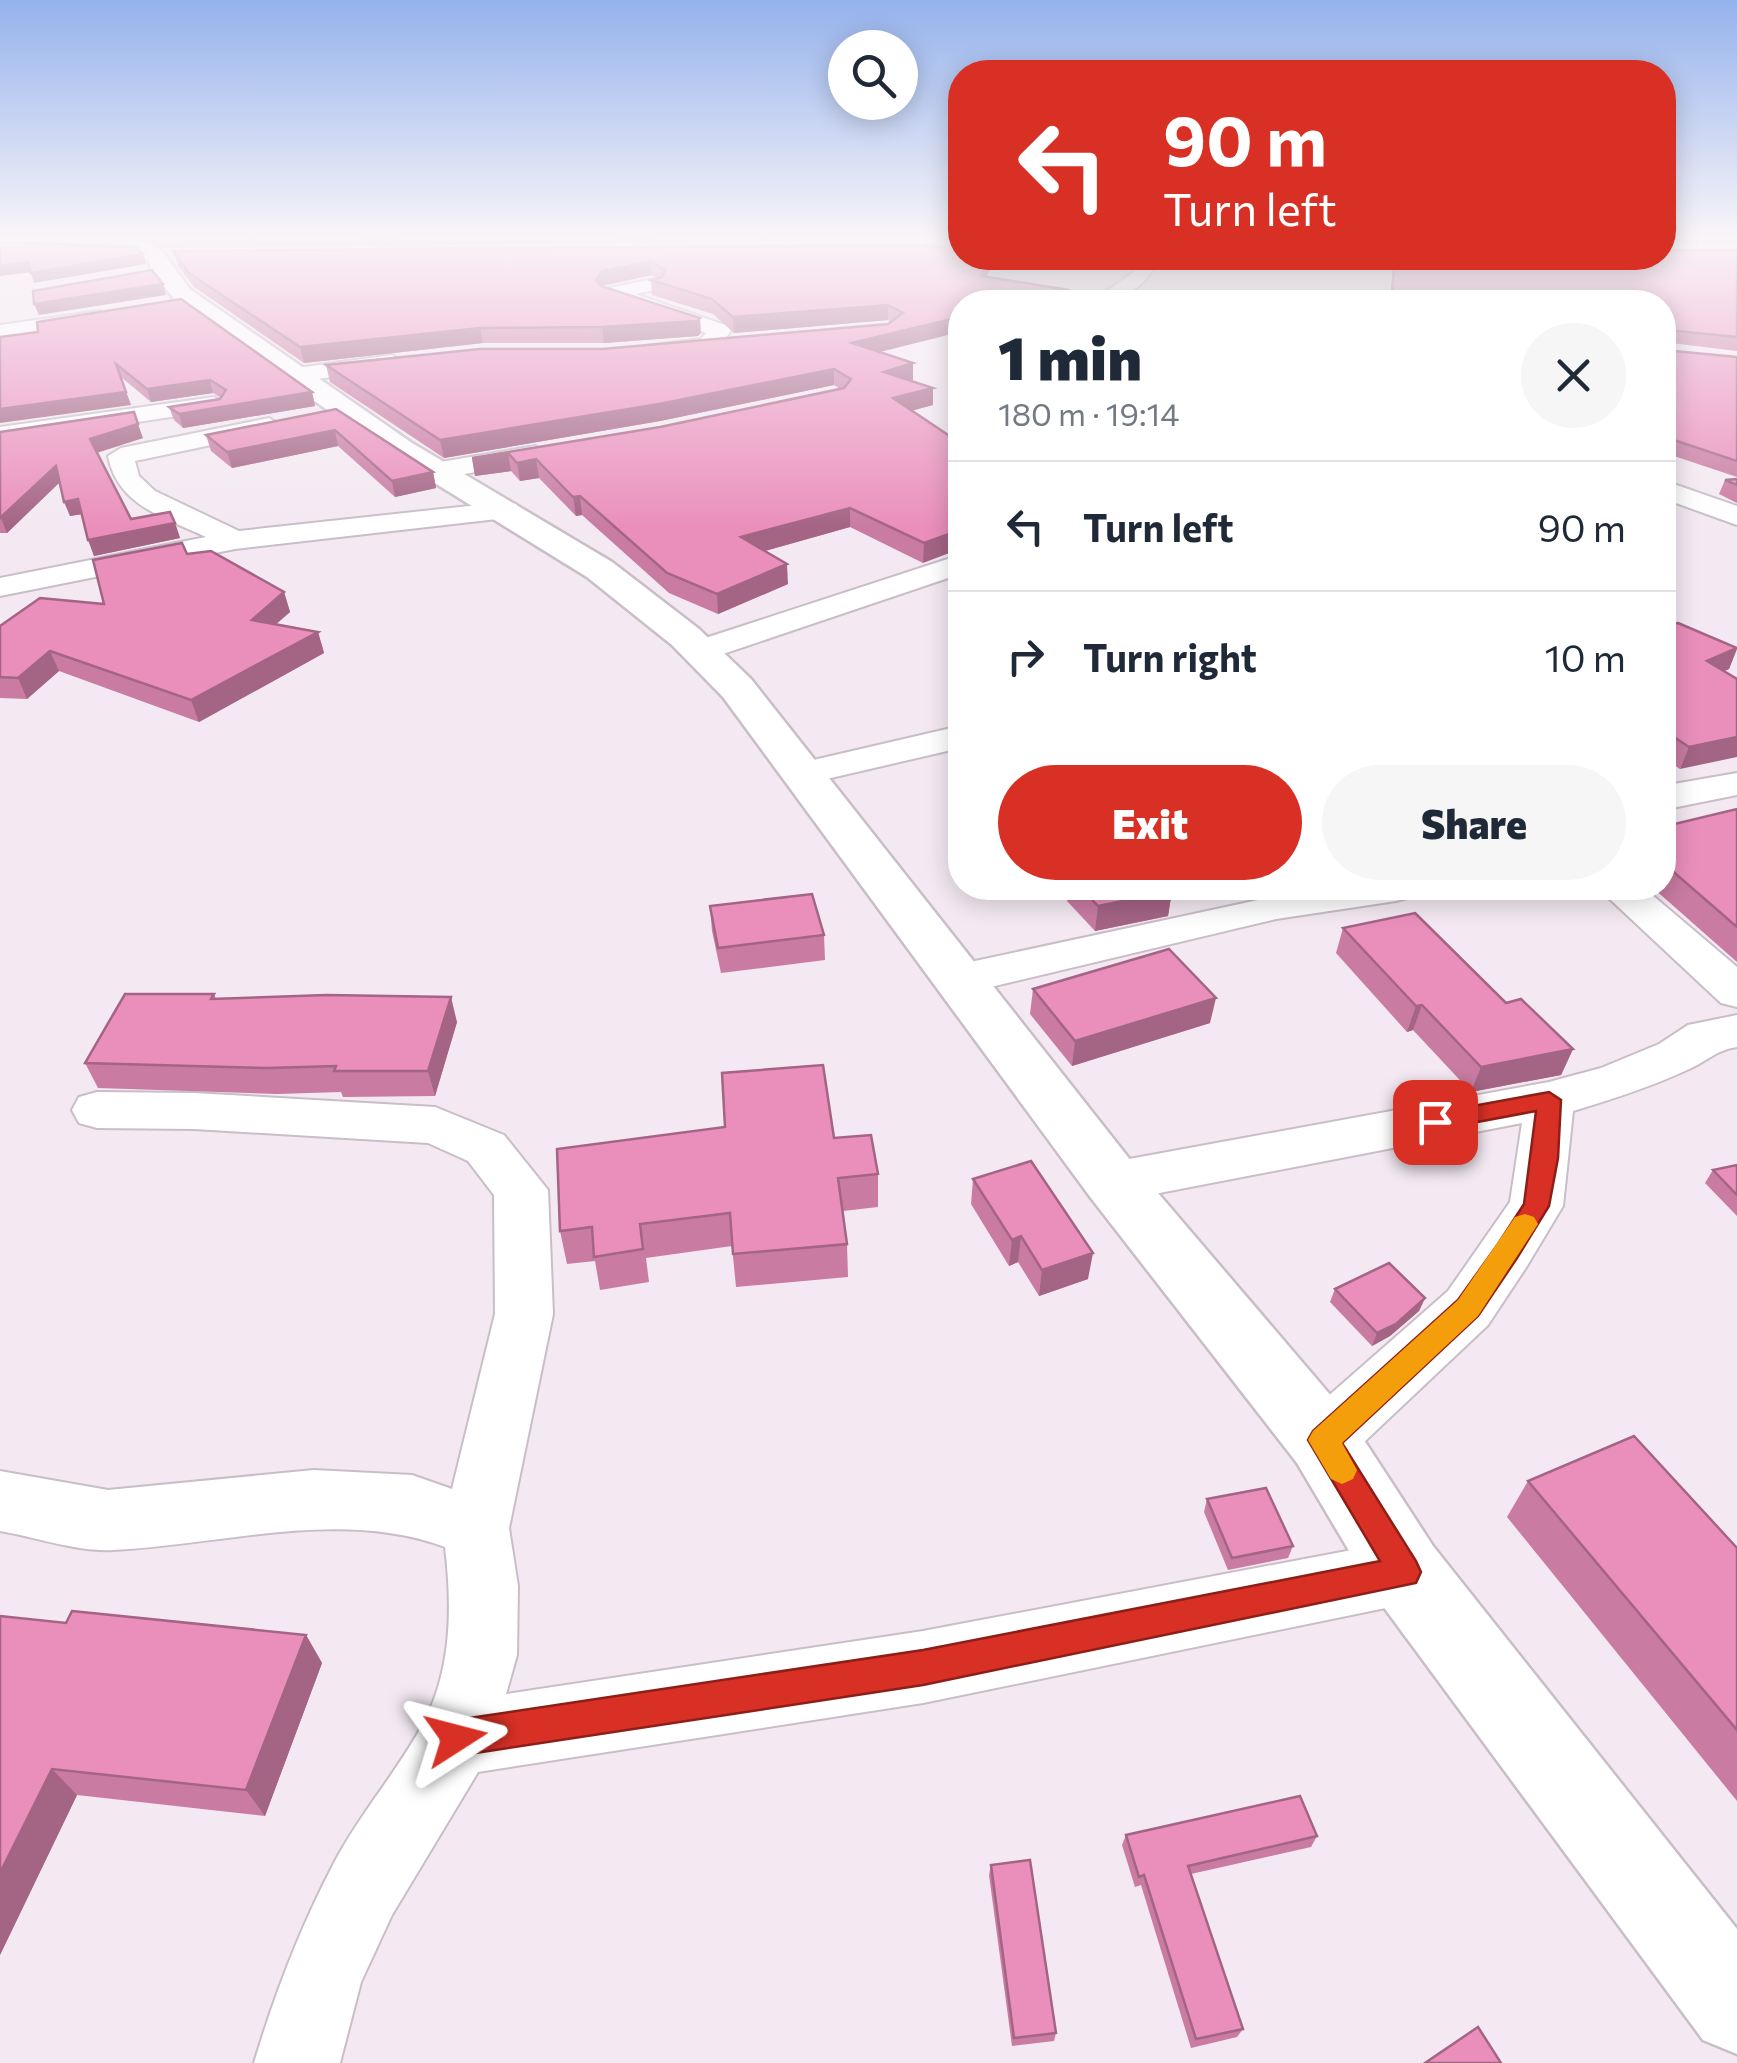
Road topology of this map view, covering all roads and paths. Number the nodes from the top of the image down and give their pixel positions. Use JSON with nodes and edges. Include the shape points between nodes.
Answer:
{"nodes":[{"id":1,"x":231,"y":335,"type":"edge"},
{"id":2,"x":716,"y":335,"type":"edge"},
{"id":3,"x":744,"y":342,"type":"edge"},
{"id":4,"x":708,"y":345,"type":"junction"},
{"id":5,"x":623,"y":353,"type":"edge"},
{"id":6,"x":413,"y":360,"type":"edge"},
{"id":7,"x":239,"y":400,"type":"edge"},
{"id":8,"x":307,"y":402,"type":"junction"},
{"id":9,"x":0,"y":435,"type":"edge"},
{"id":10,"x":562,"y":449,"type":"edge"},
{"id":11,"x":434,"y":471,"type":"junction"},
{"id":12,"x":1676,"y":493,"type":"edge"},
{"id":13,"x":1737,"y":501,"type":"edge"},
{"id":14,"x":1702,"y":502,"type":"junction"},
{"id":15,"x":506,"y":510,"type":"junction"},
{"id":16,"x":1737,"y":516,"type":"edge"},
{"id":17,"x":235,"y":540,"type":"junction"},
{"id":18,"x":948,"y":568,"type":"edge"},
{"id":19,"x":0,"y":587,"type":"edge"},
{"id":20,"x":702,"y":650,"type":"junction"},
{"id":21,"x":948,"y":740,"type":"edge"},
{"id":22,"x":806,"y":773,"type":"junction"},
{"id":23,"x":1737,"y":784,"type":"edge"},
{"id":24,"x":1676,"y":795,"type":"edge"},
{"id":25,"x":1316,"y":900,"type":"edge"},
{"id":26,"x":1633,"y":900,"type":"edge"},
{"id":27,"x":961,"y":979,"type":"junction"},
{"id":28,"x":1737,"y":992,"type":"edge"},
{"id":29,"x":1737,"y":1031,"type":"edge"},
{"id":30,"x":1549,"y":1100,"type":"junction"},
{"id":31,"x":97,"y":1110,"type":"dead end"},
{"id":32,"x":1114,"y":1182,"type":"junction"},
{"id":33,"x":1324,"y":1440,"type":"junction"},
{"id":34,"x":0,"y":1501,"type":"edge"},
{"id":35,"x":476,"y":1528,"type":"junction"},
{"id":36,"x":1405,"y":1572,"type":"junction"},
{"id":37,"x":456,"y":1738,"type":"junction"},
{"id":38,"x":1737,"y":2006,"type":"edge"},
{"id":39,"x":298,"y":2063,"type":"edge"}],
"edges":[{"from":1,"to":8,"type":"street"},
{"from":2,"to":4,"type":"street"},
{"from":3,"to":4,"type":"street"},
{"from":4,"to":5,"type":"street"},
{"from":6,"to":8,"type":"street"},
{"from":7,"to":9,"type":"street"},
{"from":8,"to":11,"type":"street"},
{"from":8,"to":17,"type":"street","via":[[121,456],[126,478],[146,497]]},
{"from":10,"to":11,"type":"street"},
{"from":11,"to":15,"type":"street"},
{"from":12,"to":14,"type":"street"},
{"from":13,"to":14,"type":"street"},
{"from":14,"to":16,"type":"street"},
{"from":15,"to":17,"type":"street"},
{"from":15,"to":20,"type":"street","via":[[597,568]]},
{"from":17,"to":19,"type":"street"},
{"from":18,"to":20,"type":"street"},
{"from":20,"to":22,"type":"street"},
{"from":21,"to":22,"type":"street"},
{"from":22,"to":27,"type":"street"},
{"from":23,"to":24,"type":"street"},
{"from":25,"to":27,"type":"street"},
{"from":26,"to":28,"type":"street"},
{"from":27,"to":32,"type":"street"},
{"from":29,"to":30,"type":"street","via":[[1705,1036],[1618,1081]]},
{"from":30,"to":32,"type":"street"},
{"from":30,"to":33,"type":"street","via":[[1536,1206],[1507,1251],[1468,1308]]},
{"from":31,"to":35,"type":"street","via":[[434,1125],[486,1148],[521,1190],[524,1314]]},
{"from":32,"to":33,"type":"street"},
{"from":33,"to":36,"type":"street"},
{"from":34,"to":35,"type":"street","via":[[108,1520],[314,1500],[412,1506]]},
{"from":35,"to":37,"type":"street","via":[[484,1586],[482,1654]]},
{"from":36,"to":37,"type":"street","via":[[923,1668]]},
{"from":36,"to":38,"type":"street"},
{"from":37,"to":39,"type":"street","via":[[364,1887],[322,1975]]}]}
